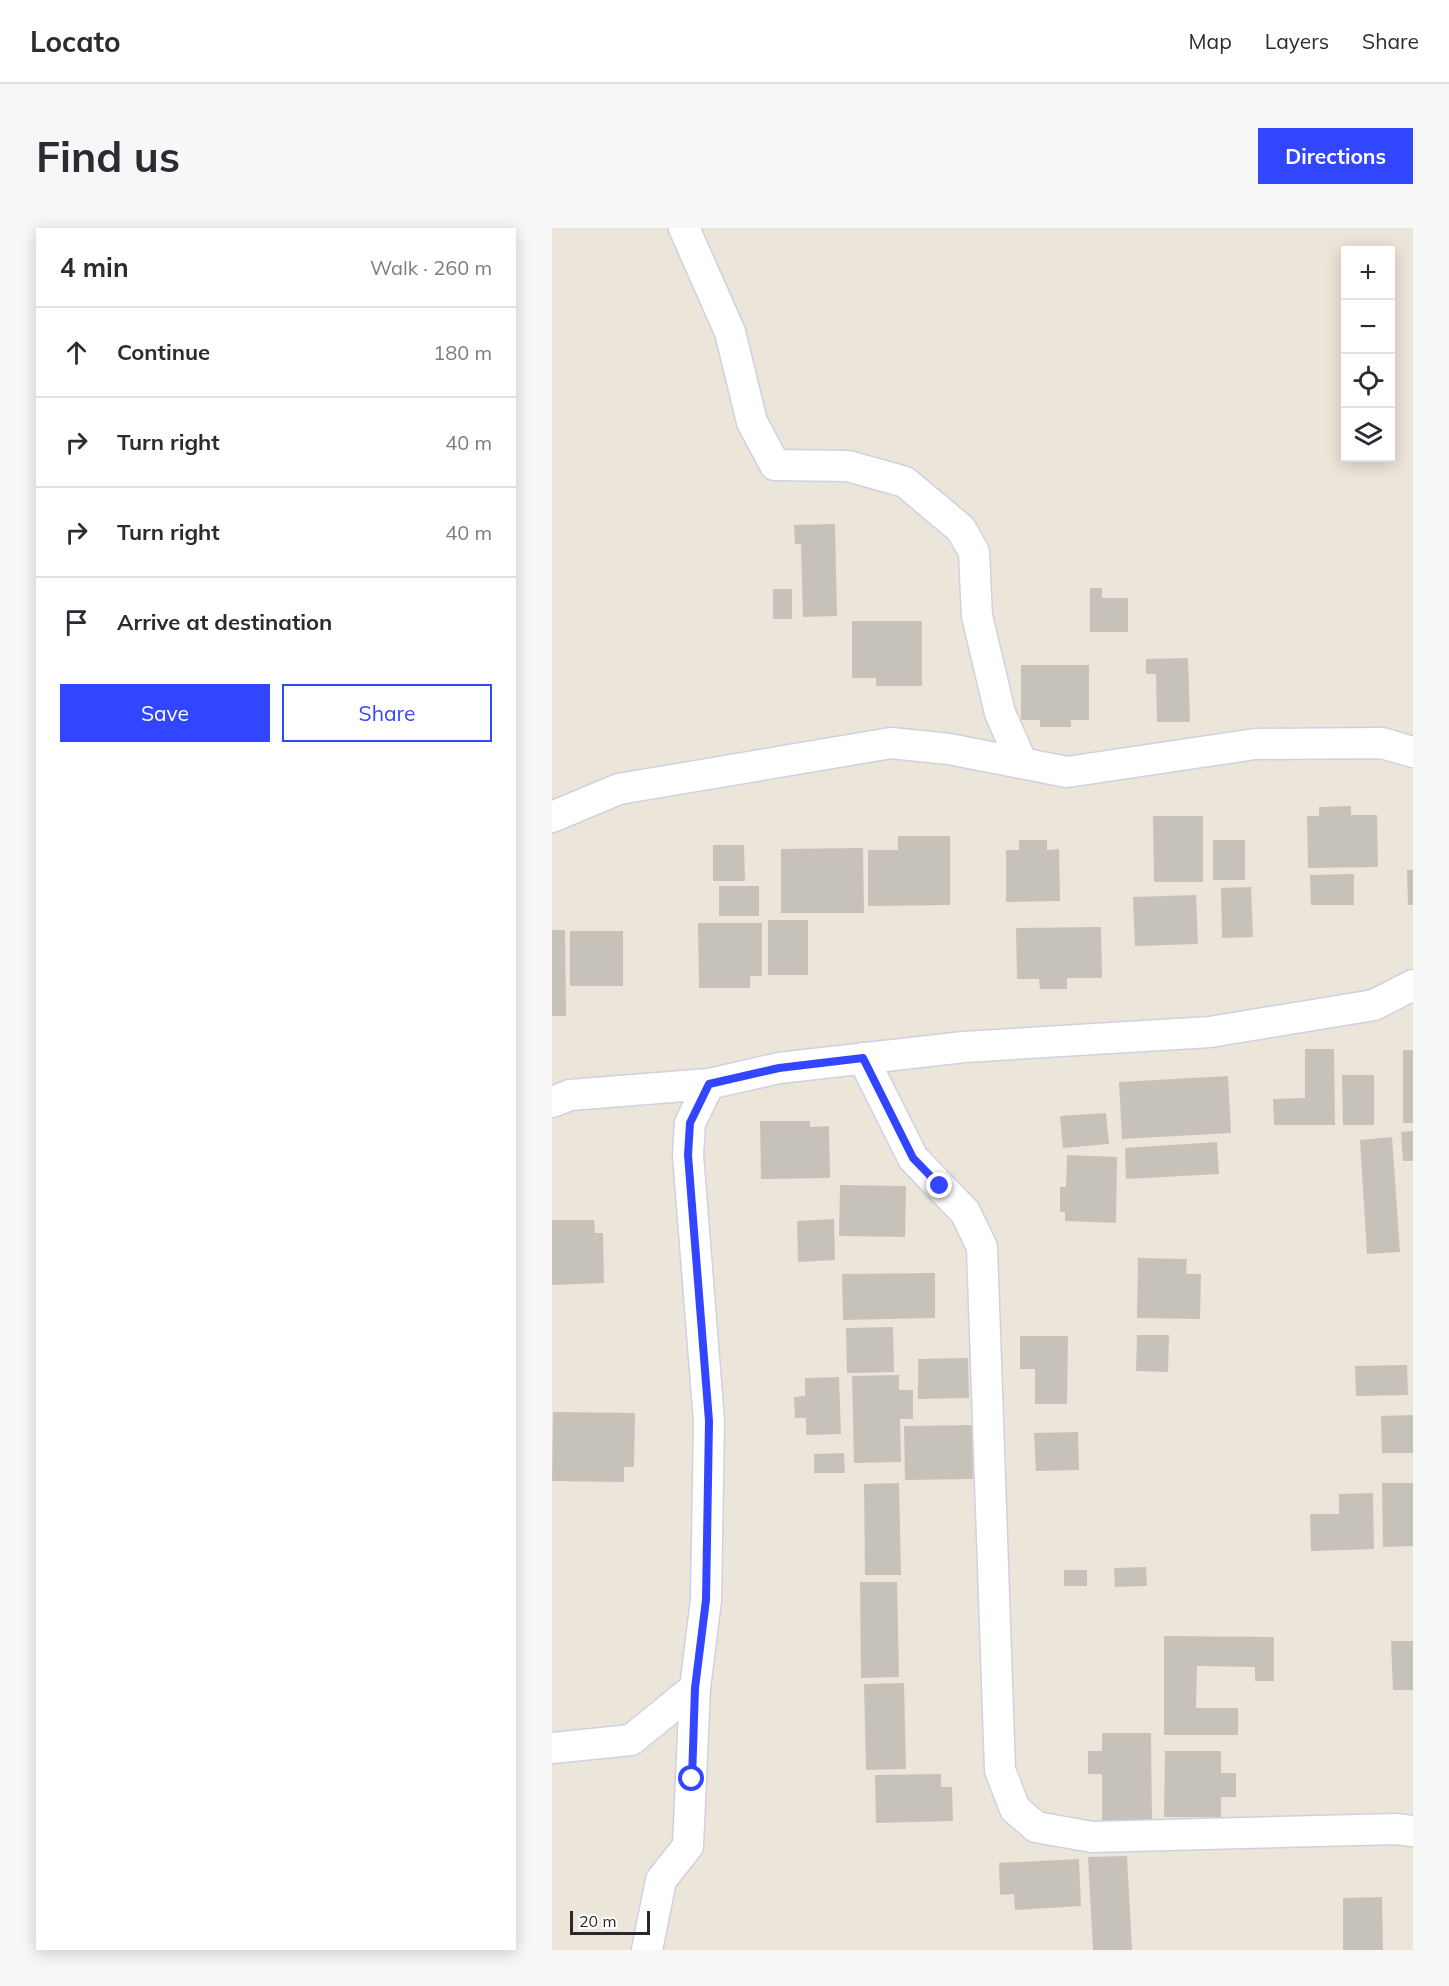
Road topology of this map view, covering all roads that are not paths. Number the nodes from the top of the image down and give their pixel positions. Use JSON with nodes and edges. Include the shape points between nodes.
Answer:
{"nodes":[{"id":1,"x":684,"y":228,"type":"edge"},
{"id":2,"x":1413,"y":752,"type":"edge"},
{"id":3,"x":1022,"y":762,"type":"junction"},
{"id":4,"x":552,"y":817,"type":"edge"},
{"id":5,"x":1413,"y":985,"type":"edge"},
{"id":6,"x":863,"y":1058,"type":"junction"},
{"id":7,"x":709,"y":1084,"type":"junction"},
{"id":8,"x":552,"y":1102,"type":"edge"},
{"id":9,"x":695,"y":1688,"type":"junction"},
{"id":10,"x":552,"y":1748,"type":"edge"},
{"id":11,"x":1413,"y":1831,"type":"edge"},
{"id":12,"x":647,"y":1950,"type":"edge"}],
"edges":[{"from":1,"to":3,"type":"street","via":[[730,332],[752,422],[775,465],[848,466],[905,482],[961,529],[974,552],[977,616],[1000,713]]},
{"from":2,"to":3,"type":"street","via":[[1382,743],[1255,744],[1068,772]]},
{"from":3,"to":4,"type":"street","via":[[891,743],[619,789]]},
{"from":5,"to":6,"type":"street","via":[[1374,1005],[1210,1032],[964,1047]]},
{"from":6,"to":7,"type":"street","via":[[779,1068]]},
{"from":6,"to":11,"type":"street","via":[[913,1158],[965,1212],[982,1247],[1000,1770],[1015,1809],[1036,1827],[1092,1837],[1396,1828]]},
{"from":7,"to":8,"type":"street","via":[[570,1095]]},
{"from":7,"to":9,"type":"street","via":[[690,1123],[688,1155],[709,1421],[706,1600]]},
{"from":9,"to":10,"type":"street","via":[[631,1740]]},
{"from":9,"to":12,"type":"street","via":[[688,1846],[661,1880]]}]}
